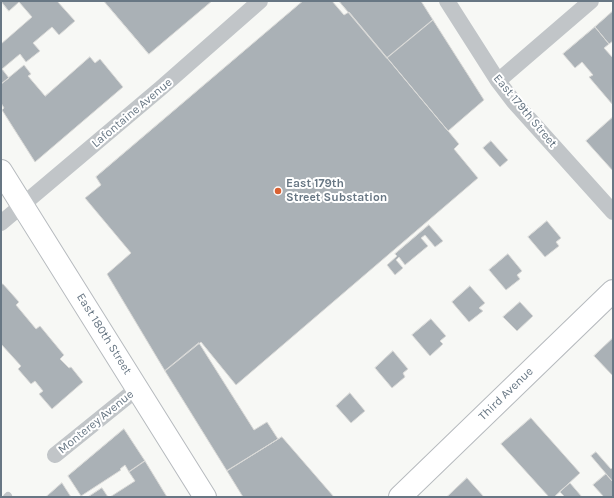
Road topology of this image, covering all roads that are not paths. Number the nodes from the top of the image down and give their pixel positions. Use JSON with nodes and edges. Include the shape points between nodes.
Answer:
{"nodes":[{"id":1,"x":260,"y":1,"type":"edge"},
{"id":2,"x":448,"y":1,"type":"edge"},
{"id":3,"x":591,"y":1,"type":"edge"},
{"id":4,"x":498,"y":81,"type":"junction"},
{"id":5,"x":1,"y":171,"type":"edge"},
{"id":6,"x":22,"y":205,"type":"junction"},
{"id":7,"x":613,"y":212,"type":"edge"},
{"id":8,"x":1,"y":223,"type":"edge"},
{"id":9,"x":613,"y":291,"type":"edge"},
{"id":10,"x":138,"y":388,"type":"junction"},
{"id":11,"x":55,"y":455,"type":"dead end"},
{"id":12,"x":205,"y":497,"type":"edge"},
{"id":13,"x":400,"y":497,"type":"edge"}],
"edges":[{"from":1,"to":6,"type":"street","name":"Lafontaine Avenue"},
{"from":2,"to":4,"type":"street","name":"East 179th Street"},
{"from":3,"to":4,"type":"street"},
{"from":4,"to":7,"type":"street","name":"East 179th Street"},
{"from":5,"to":6,"type":"main road","name":"East 180th Street"},
{"from":6,"to":8,"type":"street","name":"Lafontaine Avenue"},
{"from":6,"to":10,"type":"main road","name":"East 180th Street"},
{"from":9,"to":13,"type":"main road","name":"Third Avenue"},
{"from":10,"to":11,"type":"street","name":"Monterey Avenue"},
{"from":10,"to":12,"type":"main road","name":"East 180th Street"}]}
